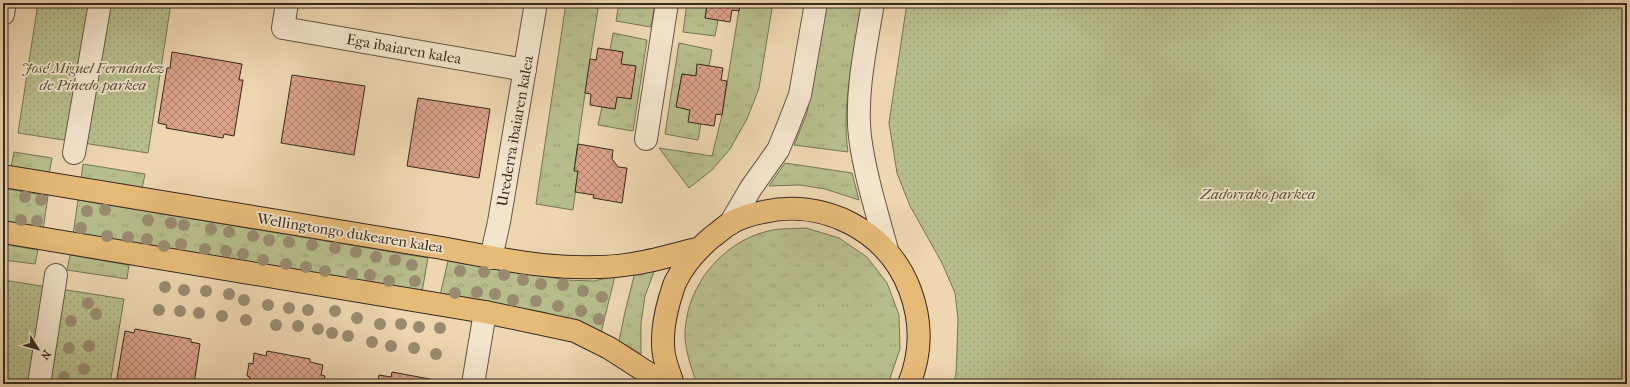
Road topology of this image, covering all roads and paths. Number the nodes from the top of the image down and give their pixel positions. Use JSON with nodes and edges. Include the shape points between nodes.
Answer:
{"nodes":[{"id":1,"x":5,"y":3,"type":"edge"},
{"id":2,"x":100,"y":3,"type":"edge"},
{"id":3,"x":288,"y":3,"type":"edge"},
{"id":4,"x":536,"y":3,"type":"edge"},
{"id":5,"x":667,"y":3,"type":"edge"},
{"id":6,"x":816,"y":3,"type":"edge"},
{"id":7,"x":873,"y":3,"type":"edge"},
{"id":8,"x":3,"y":14,"type":"edge"},
{"id":9,"x":525,"y":70,"type":"junction"},
{"id":10,"x":646,"y":139,"type":"dead end"},
{"id":11,"x":74,"y":153,"type":"dead end"},
{"id":12,"x":3,"y":176,"type":"edge"},
{"id":13,"x":730,"y":224,"type":"junction"},
{"id":14,"x":3,"y":232,"type":"edge"},
{"id":15,"x":697,"y":249,"type":"junction"},
{"id":16,"x":887,"y":250,"type":"junction"},
{"id":17,"x":491,"y":258,"type":"junction"},
{"id":18,"x":56,"y":275,"type":"dead end"},
{"id":19,"x":485,"y":312,"type":"junction"},
{"id":20,"x":39,"y":384,"type":"edge"},
{"id":21,"x":474,"y":384,"type":"edge"},
{"id":22,"x":665,"y":384,"type":"edge"},
{"id":23,"x":673,"y":384,"type":"edge"},
{"id":24,"x":909,"y":384,"type":"edge"}],
"edges":[{"from":1,"to":8,"type":"street"},
{"from":2,"to":11,"type":"street"},
{"from":3,"to":9,"type":"street","name":"Ega ibaiaren kalea","via":[[283,28]]},
{"from":4,"to":9,"type":"street","name":"Urederra ibaiaren kalea"},
{"from":5,"to":10,"type":"street"},
{"from":6,"to":13,"type":"street","via":[[800,95],[788,126],[778,150]]},
{"from":7,"to":16,"type":"street","via":[[864,57],[860,136],[865,166]]},
{"from":9,"to":17,"type":"street","name":"Urederra ibaiaren kalea"},
{"from":12,"to":17,"type":"main road","name":"Wellingtongo dukearen kalea"},
{"from":13,"to":15,"type":"main road"},
{"from":13,"to":16,"type":"main road","via":[[753,214],[777,209],[801,208],[826,212],[859,227]]},
{"from":14,"to":19,"type":"main road"},
{"from":15,"to":17,"type":"main road","name":"Wellingtongo dukearen kalea","via":[[632,264],[578,268]]},
{"from":15,"to":23,"type":"main road","via":[[676,280],[664,316],[664,354]]},
{"from":16,"to":24,"type":"main road","via":[[905,276],[916,305],[920,336],[916,367]]},
{"from":18,"to":20,"type":"street"},
{"from":19,"to":21,"type":"street"},
{"from":19,"to":22,"type":"main road","via":[[575,331],[609,348]]}]}
